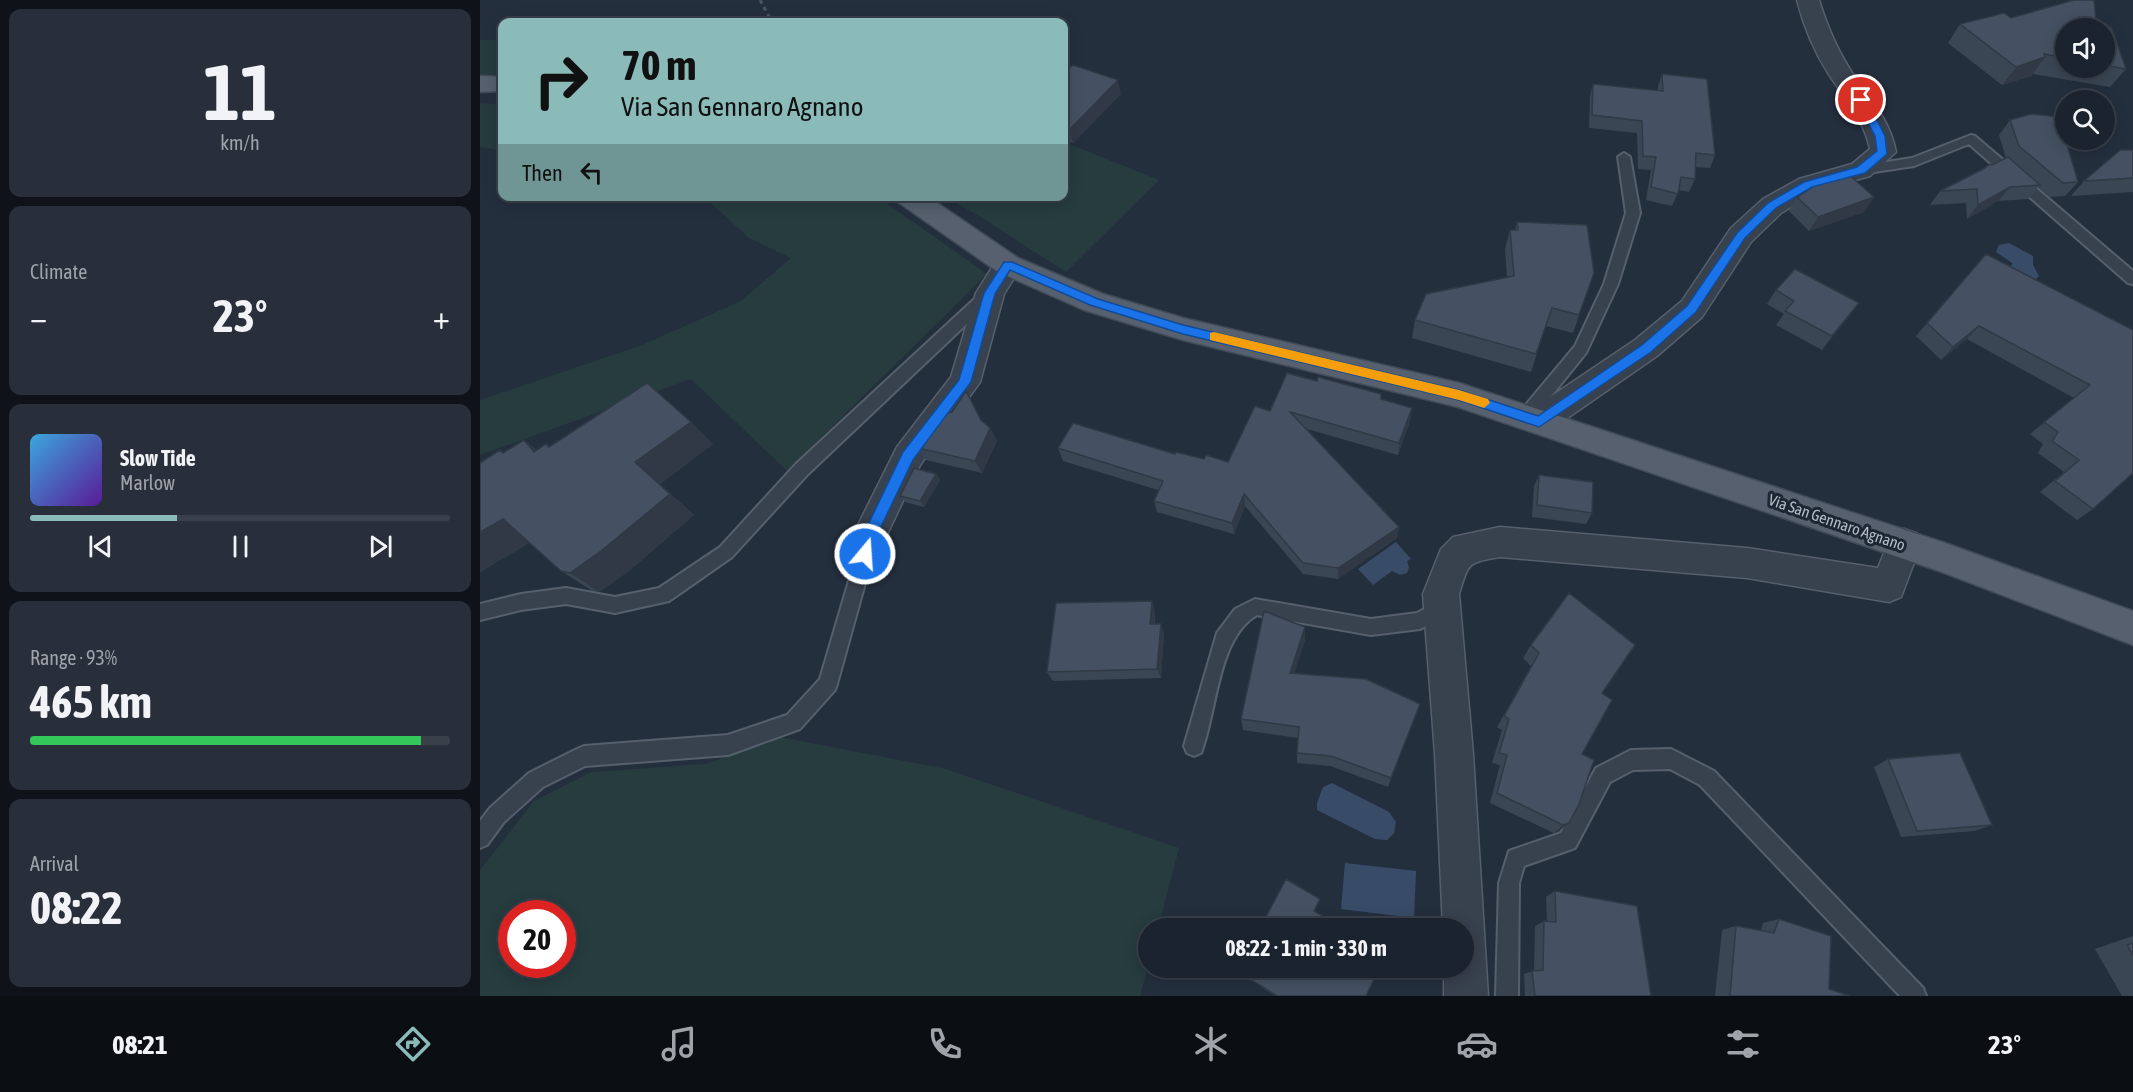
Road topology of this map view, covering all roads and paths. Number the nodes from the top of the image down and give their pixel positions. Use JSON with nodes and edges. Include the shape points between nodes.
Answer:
{"nodes":[{"id":1,"x":760,"y":0,"type":"edge"},
{"id":2,"x":1808,"y":0,"type":"edge"},
{"id":3,"x":770,"y":18,"type":"edge"},
{"id":4,"x":480,"y":84,"type":"edge"},
{"id":5,"x":498,"y":84,"type":"edge"},
{"id":6,"x":1624,"y":157,"type":"dead end"},
{"id":7,"x":1861,"y":170,"type":"junction"},
{"id":8,"x":915,"y":201,"type":"edge"},
{"id":9,"x":1008,"y":265,"type":"junction"},
{"id":10,"x":2133,"y":279,"type":"edge"},
{"id":11,"x":990,"y":293,"type":"junction"},
{"id":12,"x":1532,"y":419,"type":"junction"},
{"id":13,"x":871,"y":533,"type":"joint"},
{"id":14,"x":1904,"y":544,"type":"junction"},
{"id":15,"x":1442,"y":609,"type":"junction"},
{"id":16,"x":480,"y":612,"type":"edge"},
{"id":17,"x":2133,"y":628,"type":"edge"},
{"id":18,"x":1194,"y":746,"type":"dead end"},
{"id":19,"x":480,"y":838,"type":"edge"},
{"id":20,"x":1463,"y":918,"type":"edge"},
{"id":21,"x":1465,"y":978,"type":"edge"},
{"id":22,"x":1466,"y":996,"type":"edge"},
{"id":23,"x":1507,"y":996,"type":"edge"},
{"id":24,"x":1916,"y":996,"type":"edge"}],
"edges":[{"from":1,"to":3,"type":"path"},
{"from":2,"to":7,"type":"street","via":[[1838,70],[1861,100],[1880,136],[1883,152]]},
{"from":4,"to":5,"type":"main road"},
{"from":6,"to":12,"type":"lane","via":[[1633,213],[1611,284],[1581,349]]},
{"from":7,"to":10,"type":"lane","via":[[1914,162],[1971,139]]},
{"from":7,"to":12,"type":"street","via":[[1808,184],[1772,206],[1741,236],[1692,309],[1646,348]]},
{"from":8,"to":9,"type":"main road","name":"Via San Gennaro Agnano"},
{"from":9,"to":11,"type":"street"},
{"from":9,"to":12,"type":"main road","name":"Via San Gennaro Agnano","via":[[1094,302],[1183,329],[1459,395]]},
{"from":11,"to":13,"type":"street","via":[[965,382],[908,456]]},
{"from":11,"to":16,"type":"lane","via":[[802,469],[726,552],[663,595],[615,605],[566,596]]},
{"from":12,"to":14,"type":"main road","name":"Via San Gennaro Agnano"},
{"from":13,"to":19,"type":"lane","via":[[828,684],[793,722],[728,745],[584,756],[536,780],[497,815]]},
{"from":14,"to":15,"type":"street","via":[[1889,586],[1747,563],[1500,542],[1465,548],[1453,560],[1441,594]]},
{"from":14,"to":17,"type":"main road","name":"Via San Gennaro Agnano"},
{"from":15,"to":18,"type":"lane","via":[[1420,621],[1371,627],[1255,607],[1241,615],[1223,639]]},
{"from":15,"to":20,"type":"street"},
{"from":21,"to":22,"type":"street"},
{"from":23,"to":24,"type":"lane","via":[[1509,883],[1516,858],[1568,841],[1604,775],[1632,760],[1671,759],[1707,778]]}]}
